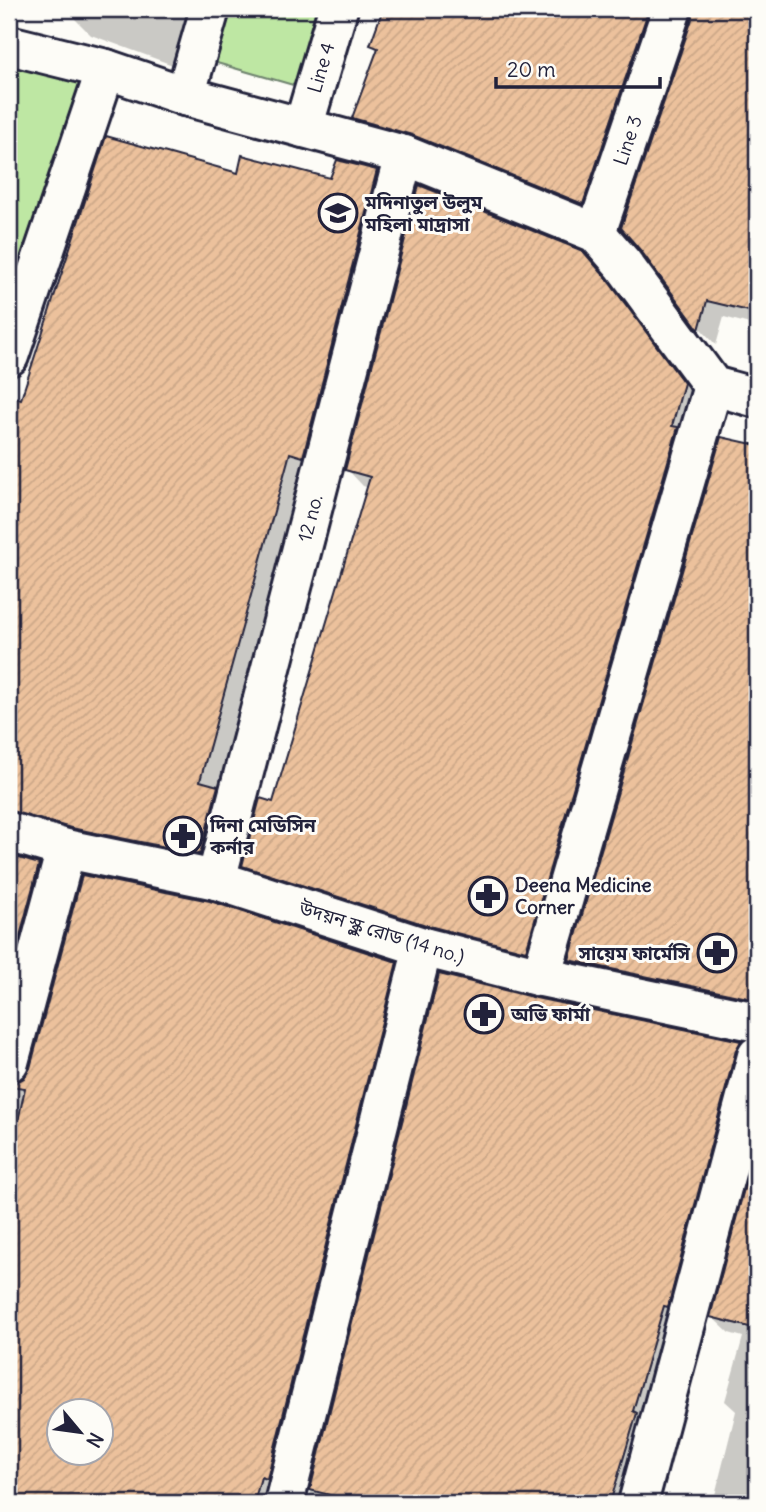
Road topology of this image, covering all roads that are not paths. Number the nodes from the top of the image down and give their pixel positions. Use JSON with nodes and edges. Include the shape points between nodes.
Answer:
{"nodes":[{"id":1,"x":210,"y":9,"type":"edge"},
{"id":2,"x":338,"y":9,"type":"edge"},
{"id":3,"x":672,"y":9,"type":"edge"},
{"id":4,"x":9,"y":45,"type":"edge"},
{"id":5,"x":106,"y":69,"type":"junction"},
{"id":6,"x":185,"y":96,"type":"junction"},
{"id":7,"x":303,"y":128,"type":"junction"},
{"id":8,"x":404,"y":155,"type":"junction"},
{"id":9,"x":596,"y":233,"type":"junction"},
{"id":10,"x":9,"y":356,"type":"edge"},
{"id":11,"x":713,"y":386,"type":"junction"},
{"id":12,"x":757,"y":398,"type":"edge"},
{"id":13,"x":9,"y":832,"type":"edge"},
{"id":14,"x":66,"y":849,"type":"junction"},
{"id":15,"x":216,"y":880,"type":"junction"},
{"id":16,"x":423,"y":947,"type":"junction"},
{"id":17,"x":541,"y":977,"type":"junction"},
{"id":18,"x":757,"y":1023,"type":"edge"},
{"id":19,"x":757,"y":1056,"type":"edge"},
{"id":20,"x":9,"y":1062,"type":"edge"},
{"id":21,"x":284,"y":1503,"type":"edge"},
{"id":22,"x":638,"y":1503,"type":"edge"}],
"edges":[{"from":1,"to":6,"type":"street"},
{"from":2,"to":7,"type":"street","name":"Line 4"},
{"from":3,"to":9,"type":"street","name":"Line 3"},
{"from":4,"to":5,"type":"street"},
{"from":5,"to":6,"type":"street"},
{"from":5,"to":10,"type":"street"},
{"from":6,"to":7,"type":"street"},
{"from":7,"to":8,"type":"street"},
{"from":8,"to":9,"type":"street"},
{"from":8,"to":15,"type":"street","name":"12 no."},
{"from":9,"to":11,"type":"street"},
{"from":11,"to":12,"type":"street"},
{"from":11,"to":17,"type":"street"},
{"from":13,"to":14,"type":"street","name":"উদয়ন স্কুল রোড (14 no.)"},
{"from":14,"to":15,"type":"street","name":"উদয়ন স্কুল রোড (14 no.)"},
{"from":14,"to":20,"type":"street"},
{"from":15,"to":16,"type":"street","name":"উদয়ন স্কুল রোড (14 no.)"},
{"from":16,"to":17,"type":"street","name":"উদয়ন স্কুল রোড (14 no.)"},
{"from":16,"to":21,"type":"street"},
{"from":17,"to":18,"type":"street","name":"উদয়ন স্কুল রোড (14 no.)"},
{"from":19,"to":22,"type":"street"}]}
